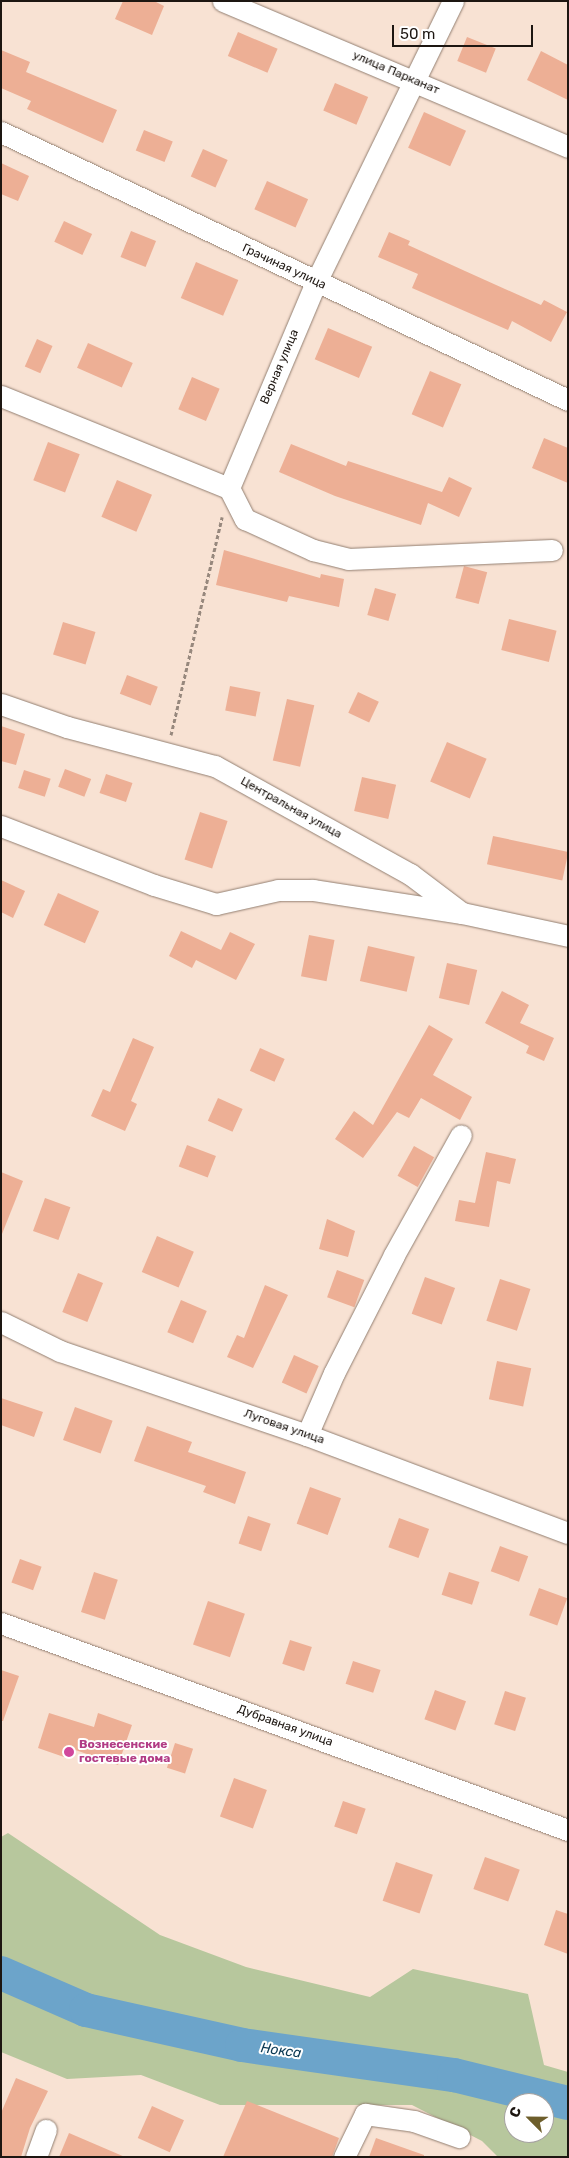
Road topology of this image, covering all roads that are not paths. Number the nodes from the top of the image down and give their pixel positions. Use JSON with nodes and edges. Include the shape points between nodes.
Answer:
{"nodes":[{"id":1,"x":223,"y":1,"type":"edge"},
{"id":2,"x":453,"y":1,"type":"edge"},
{"id":3,"x":416,"y":80,"type":"junction"},
{"id":4,"x":1,"y":132,"type":"edge"},
{"id":5,"x":568,"y":147,"type":"edge"},
{"id":6,"x":316,"y":282,"type":"junction"},
{"id":7,"x":1,"y":396,"type":"edge"},
{"id":8,"x":568,"y":400,"type":"edge"},
{"id":9,"x":229,"y":488,"type":"junction"},
{"id":10,"x":552,"y":550,"type":"dead end"},
{"id":11,"x":1,"y":704,"type":"edge"},
{"id":12,"x":1,"y":826,"type":"edge"},
{"id":13,"x":462,"y":913,"type":"junction"},
{"id":14,"x":568,"y":936,"type":"edge"},
{"id":15,"x":461,"y":1135,"type":"dead end"},
{"id":16,"x":1,"y":1322,"type":"edge"},
{"id":17,"x":307,"y":1435,"type":"junction"},
{"id":18,"x":568,"y":1533,"type":"edge"},
{"id":19,"x":1,"y":1623,"type":"edge"},
{"id":20,"x":568,"y":1830,"type":"edge"},
{"id":21,"x":46,"y":2130,"type":"dead end"},
{"id":22,"x":459,"y":2137,"type":"dead end"},
{"id":23,"x":36,"y":2157,"type":"edge"},
{"id":24,"x":344,"y":2157,"type":"edge"}],
"edges":[{"from":1,"to":3,"type":"street","name":"улица Парканат"},
{"from":2,"to":3,"type":"street","name":"Верная улица"},
{"from":3,"to":5,"type":"street","name":"улица Парканат"},
{"from":3,"to":6,"type":"street","name":"Верная улица"},
{"from":4,"to":6,"type":"street","name":"Грачиная улица"},
{"from":6,"to":8,"type":"street","name":"Грачиная улица"},
{"from":6,"to":9,"type":"street","name":"Верная улица"},
{"from":7,"to":9,"type":"street"},
{"from":9,"to":10,"type":"street","via":[[245,519],[312,550],[348,559]]},
{"from":11,"to":13,"type":"street","name":"Центральная улица","via":[[67,727],[215,766],[410,874]]},
{"from":12,"to":13,"type":"street","via":[[154,885],[216,904],[278,890],[313,890]]},
{"from":13,"to":14,"type":"street","name":"Центральная улица"},
{"from":15,"to":17,"type":"street","via":[[390,1263],[334,1373]]},
{"from":16,"to":17,"type":"street","name":"Луговая улица","via":[[60,1351]]},
{"from":17,"to":18,"type":"street","name":"Луговая улица"},
{"from":19,"to":20,"type":"street","name":"Дубравная улица"},
{"from":21,"to":23,"type":"street"},
{"from":22,"to":24,"type":"street","via":[[414,2121],[365,2114]]}]}
